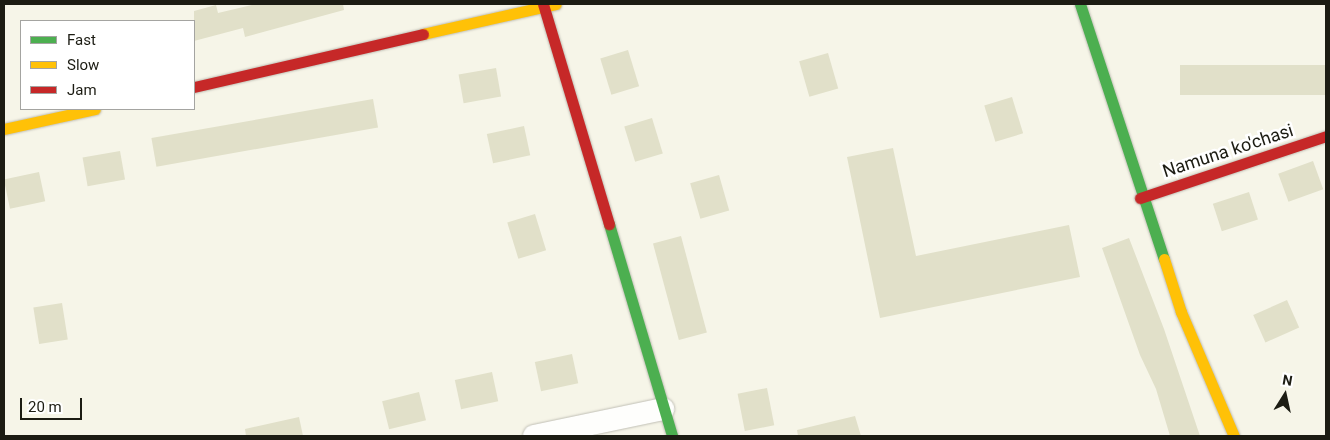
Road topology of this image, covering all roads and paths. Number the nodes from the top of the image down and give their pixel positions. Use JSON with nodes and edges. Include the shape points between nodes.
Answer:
{"nodes":[{"id":1,"x":556,"y":4,"type":"edge"},
{"id":2,"x":1080,"y":4,"type":"edge"},
{"id":3,"x":544,"y":6,"type":"edge"},
{"id":4,"x":195,"y":86,"type":"edge"},
{"id":5,"x":92,"y":110,"type":"edge"},
{"id":6,"x":4,"y":130,"type":"edge"},
{"id":7,"x":1326,"y":136,"type":"edge"},
{"id":8,"x":1140,"y":198,"type":"junction"},
{"id":9,"x":663,"y":409,"type":"junction"},
{"id":10,"x":534,"y":436,"type":"edge"},
{"id":11,"x":672,"y":436,"type":"edge"},
{"id":12,"x":1234,"y":436,"type":"edge"}],
"edges":[{"from":1,"to":3,"type":"street"},
{"from":2,"to":8,"type":"street"},
{"from":3,"to":4,"type":"street"},
{"from":3,"to":9,"type":"street"},
{"from":5,"to":6,"type":"street"},
{"from":7,"to":8,"type":"street","name":"Namuna ko'chasi"},
{"from":8,"to":12,"type":"street","via":[[1181,312]]},
{"from":9,"to":10,"type":"street"},
{"from":9,"to":11,"type":"street"}]}
